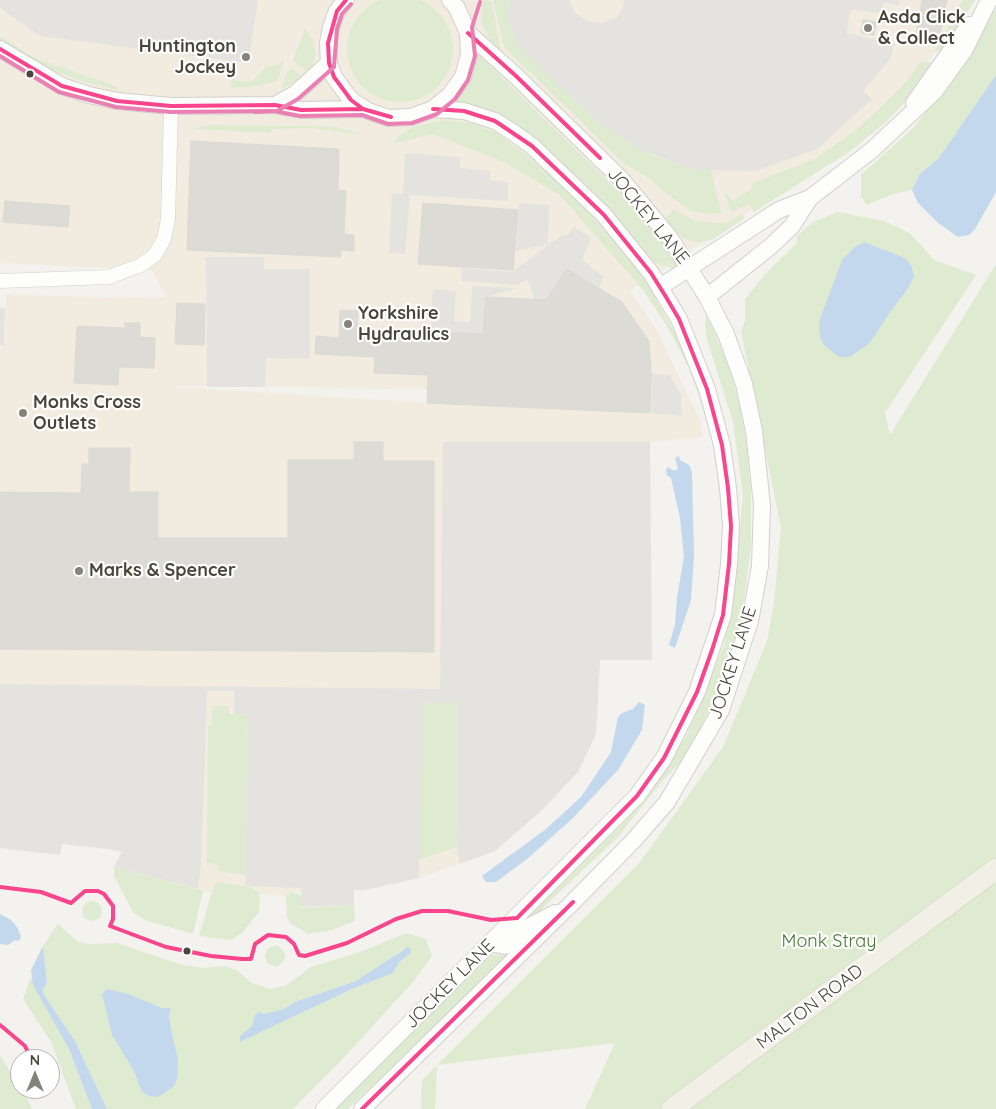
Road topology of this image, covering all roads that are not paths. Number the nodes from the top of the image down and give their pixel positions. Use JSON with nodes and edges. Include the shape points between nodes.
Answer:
{"nodes":[{"id":1,"x":346,"y":0,"type":"edge"},
{"id":2,"x":450,"y":0,"type":"edge"},
{"id":3,"x":989,"y":0,"type":"edge"},
{"id":4,"x":468,"y":33,"type":"junction"},
{"id":5,"x":0,"y":49,"type":"edge"},
{"id":6,"x":329,"y":63,"type":"junction"},
{"id":7,"x":275,"y":105,"type":"junction"},
{"id":8,"x":171,"y":106,"type":"junction"},
{"id":9,"x":363,"y":109,"type":"junction"},
{"id":10,"x":433,"y":109,"type":"junction"},
{"id":11,"x":810,"y":198,"type":"junction"},
{"id":12,"x":691,"y":269,"type":"junction"},
{"id":13,"x":0,"y":281,"type":"edge"},
{"id":14,"x":660,"y":287,"type":"junction"},
{"id":15,"x":707,"y":298,"type":"junction"},
{"id":16,"x":996,"y":869,"type":"edge"},
{"id":17,"x":572,"y":903,"type":"junction"},
{"id":18,"x":491,"y":944,"type":"junction"},
{"id":19,"x":324,"y":1109,"type":"edge"},
{"id":20,"x":362,"y":1109,"type":"edge"},
{"id":21,"x":672,"y":1109,"type":"edge"}],
"edges":[{"from":1,"to":6,"type":"street","via":[[337,11],[331,27]]},
{"from":2,"to":4,"type":"street"},
{"from":3,"to":11,"type":"street","via":[[965,49],[934,92],[872,150]]},
{"from":4,"to":10,"type":"street","via":[[469,55],[463,77],[450,95]]},
{"from":4,"to":12,"type":"street","name":"JOCKEY LANE","via":[[622,180]]},
{"from":5,"to":8,"type":"street","via":[[62,86],[117,101]]},
{"from":6,"to":7,"type":"street","via":[[294,94]]},
{"from":6,"to":9,"type":"street","via":[[341,90]]},
{"from":7,"to":8,"type":"street"},
{"from":7,"to":9,"type":"street","via":[[301,110]]},
{"from":8,"to":13,"type":"street","via":[[168,219],[164,239],[155,255],[141,265],[109,276]]},
{"from":9,"to":10,"type":"street","via":[[389,118],[411,117]]},
{"from":10,"to":14,"type":"street","name":"JOCKEY LANE","via":[[464,111],[495,121],[532,146],[604,215]]},
{"from":11,"to":12,"type":"street","via":[[779,210]]},
{"from":11,"to":15,"type":"street","via":[[792,226]]},
{"from":12,"to":14,"type":"street"},
{"from":12,"to":15,"type":"street","name":"JOCKEY LANE"},
{"from":14,"to":18,"type":"street","name":"JOCKEY LANE","via":[[679,319],[707,389],[722,445],[731,526],[723,615],[697,692],[664,758],[637,796]]},
{"from":15,"to":17,"type":"street","name":"JOCKEY LANE","via":[[726,334],[744,384],[754,432],[762,505],[760,566],[750,621],[721,710],[681,781],[634,840]]},
{"from":16,"to":21,"type":"main road","name":"MALTON ROAD"},
{"from":17,"to":18,"type":"street","via":[[528,927],[506,946]]},
{"from":17,"to":20,"type":"street","name":"JOCKEY LANE"},
{"from":18,"to":19,"type":"street","name":"JOCKEY LANE"}]}
